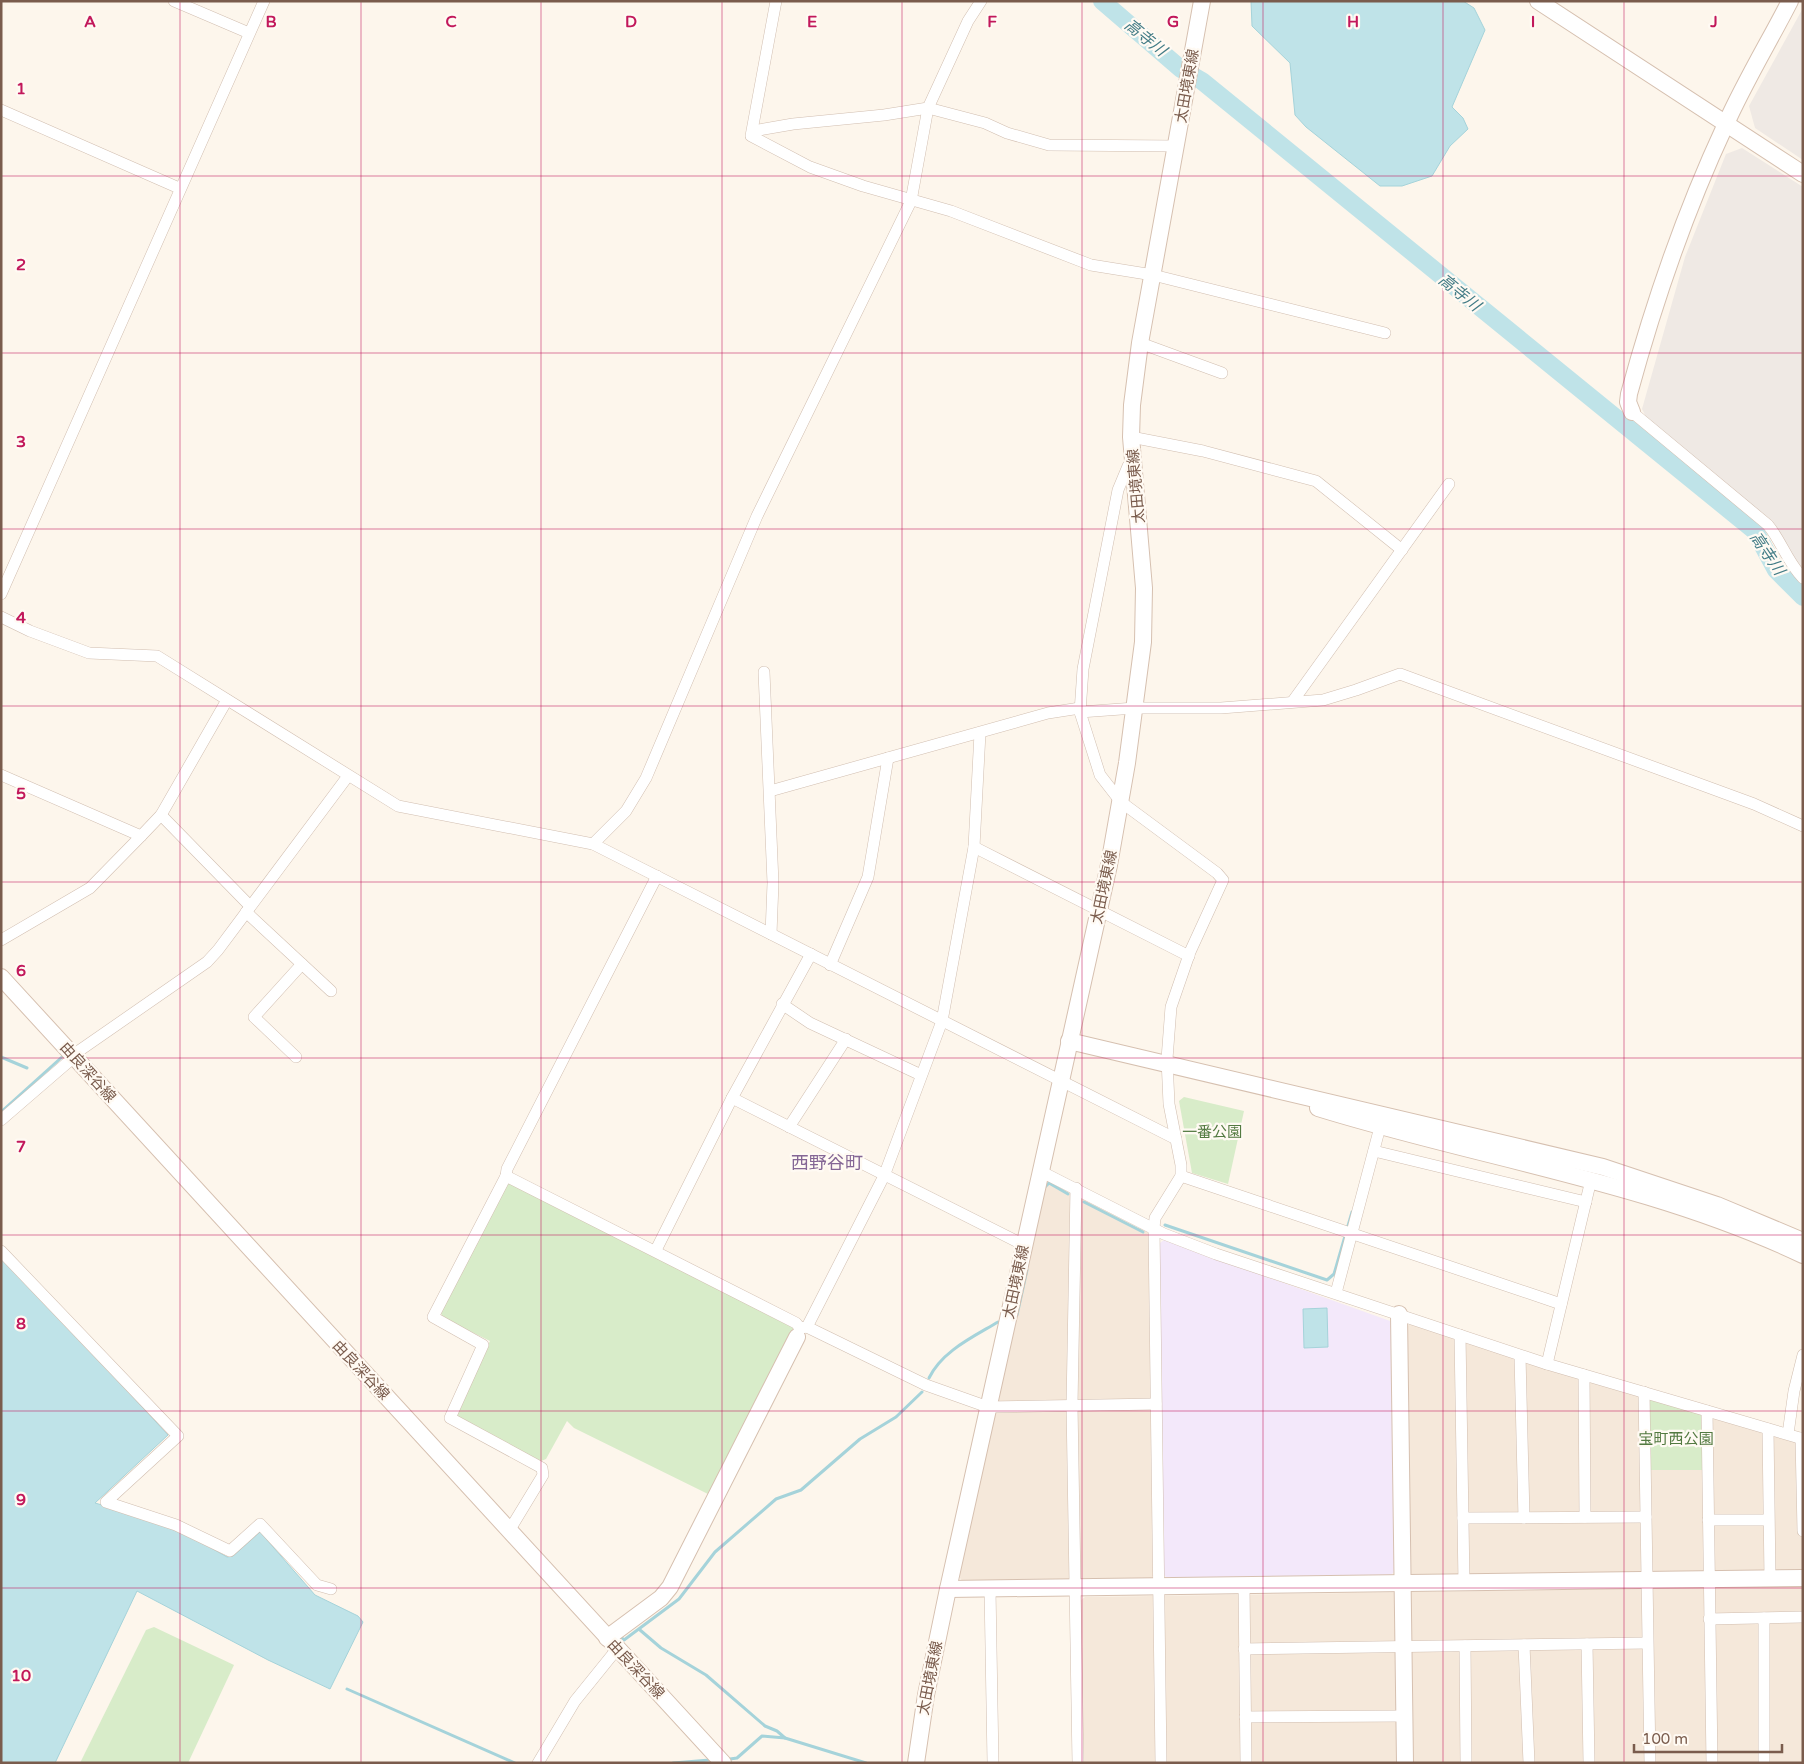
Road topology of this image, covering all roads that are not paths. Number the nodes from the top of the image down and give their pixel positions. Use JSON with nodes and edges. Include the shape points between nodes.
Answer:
{"nodes":[{"id":1,"x":174,"y":1,"type":"edge"},
{"id":2,"x":264,"y":1,"type":"edge"},
{"id":3,"x":776,"y":1,"type":"edge"},
{"id":4,"x":981,"y":1,"type":"edge"},
{"id":5,"x":1201,"y":1,"type":"edge"},
{"id":6,"x":1538,"y":1,"type":"edge"},
{"id":7,"x":1790,"y":1,"type":"edge"},
{"id":8,"x":249,"y":33,"type":"junction"},
{"id":9,"x":928,"y":108,"type":"junction"},
{"id":10,"x":1,"y":110,"type":"edge"},
{"id":11,"x":1726,"y":124,"type":"junction"},
{"id":12,"x":752,"y":132,"type":"junction"},
{"id":13,"x":1177,"y":146,"type":"junction"},
{"id":14,"x":1803,"y":174,"type":"edge"},
{"id":15,"x":179,"y":188,"type":"junction"},
{"id":16,"x":911,"y":201,"type":"junction"},
{"id":17,"x":1153,"y":275,"type":"junction"},
{"id":18,"x":1385,"y":333,"type":"dead end"},
{"id":19,"x":1140,"y":343,"type":"junction"},
{"id":20,"x":1222,"y":373,"type":"dead end"},
{"id":21,"x":1632,"y":412,"type":"joint"},
{"id":22,"x":1131,"y":436,"type":"junction"},
{"id":23,"x":1134,"y":461,"type":"junction"},
{"id":24,"x":1449,"y":484,"type":"dead end"},
{"id":25,"x":1402,"y":550,"type":"junction"},
{"id":26,"x":1803,"y":578,"type":"edge"},
{"id":27,"x":1,"y":594,"type":"edge"},
{"id":28,"x":1,"y":617,"type":"edge"},
{"id":29,"x":764,"y":672,"type":"dead end"},
{"id":30,"x":227,"y":700,"type":"junction"},
{"id":31,"x":1293,"y":701,"type":"junction"},
{"id":32,"x":1135,"y":708,"type":"junction"},
{"id":33,"x":1080,"y":710,"type":"junction"},
{"id":34,"x":980,"y":733,"type":"junction"},
{"id":35,"x":888,"y":758,"type":"junction"},
{"id":36,"x":1,"y":775,"type":"edge"},
{"id":37,"x":348,"y":776,"type":"junction"},
{"id":38,"x":770,"y":791,"type":"junction"},
{"id":39,"x":1121,"y":802,"type":"junction"},
{"id":40,"x":161,"y":815,"type":"junction"},
{"id":41,"x":1803,"y":826,"type":"edge"},
{"id":42,"x":141,"y":836,"type":"junction"},
{"id":43,"x":593,"y":844,"type":"junction"},
{"id":44,"x":974,"y":847,"type":"junction"},
{"id":45,"x":657,"y":876,"type":"junction"},
{"id":46,"x":248,"y":909,"type":"junction"},
{"id":47,"x":1099,"y":911,"type":"junction"},
{"id":48,"x":771,"y":934,"type":"junction"},
{"id":49,"x":1,"y":940,"type":"edge"},
{"id":50,"x":811,"y":954,"type":"junction"},
{"id":51,"x":1189,"y":956,"type":"junction"},
{"id":52,"x":302,"y":964,"type":"junction"},
{"id":53,"x":830,"y":965,"type":"junction"},
{"id":54,"x":1,"y":977,"type":"edge"},
{"id":55,"x":331,"y":991,"type":"dead end"},
{"id":56,"x":782,"y":1004,"type":"junction"},
{"id":57,"x":942,"y":1021,"type":"junction"},
{"id":58,"x":846,"y":1040,"type":"junction"},
{"id":59,"x":1069,"y":1041,"type":"junction"},
{"id":60,"x":73,"y":1056,"type":"junction"},
{"id":61,"x":296,"y":1057,"type":"dead end"},
{"id":62,"x":1173,"y":1064,"type":"junction"},
{"id":63,"x":921,"y":1075,"type":"junction"},
{"id":64,"x":1060,"y":1081,"type":"junction"},
{"id":65,"x":732,"y":1098,"type":"junction"},
{"id":66,"x":1,"y":1120,"type":"edge"},
{"id":67,"x":789,"y":1127,"type":"junction"},
{"id":68,"x":1380,"y":1128,"type":"junction"},
{"id":69,"x":1176,"y":1139,"type":"junction"},
{"id":70,"x":1374,"y":1151,"type":"junction"},
{"id":71,"x":1040,"y":1171,"type":"junction"},
{"id":72,"x":506,"y":1176,"type":"junction"},
{"id":73,"x":884,"y":1176,"type":"junction"},
{"id":74,"x":1181,"y":1176,"type":"junction"},
{"id":75,"x":1591,"y":1180,"type":"junction"},
{"id":76,"x":1076,"y":1188,"type":"junction"},
{"id":77,"x":1586,"y":1202,"type":"junction"},
{"id":78,"x":1154,"y":1228,"type":"junction"},
{"id":79,"x":1352,"y":1234,"type":"junction"},
{"id":80,"x":1803,"y":1241,"type":"edge"},
{"id":81,"x":1024,"y":1245,"type":"junction"},
{"id":82,"x":656,"y":1250,"type":"junction"},
{"id":83,"x":1,"y":1251,"type":"edge"},
{"id":84,"x":1803,"y":1255,"type":"edge"},
{"id":85,"x":1336,"y":1293,"type":"junction"},
{"id":86,"x":1562,"y":1304,"type":"junction"},
{"id":87,"x":1398,"y":1314,"type":"junction"},
{"id":88,"x":801,"y":1331,"type":"junction"},
{"id":89,"x":1460,"y":1335,"type":"junction"},
{"id":90,"x":1520,"y":1356,"type":"junction"},
{"id":91,"x":1803,"y":1356,"type":"edge"},
{"id":92,"x":1547,"y":1364,"type":"junction"},
{"id":93,"x":1584,"y":1375,"type":"junction"},
{"id":94,"x":1644,"y":1392,"type":"junction"},
{"id":95,"x":1156,"y":1404,"type":"junction"},
{"id":96,"x":1072,"y":1405,"type":"junction"},
{"id":97,"x":988,"y":1407,"type":"junction"},
{"id":98,"x":1707,"y":1410,"type":"junction"},
{"id":99,"x":1768,"y":1428,"type":"junction"},
{"id":100,"x":1788,"y":1434,"type":"junction"},
{"id":101,"x":1802,"y":1438,"type":"edge"},
{"id":102,"x":1802,"y":1504,"type":"edge"},
{"id":103,"x":1585,"y":1517,"type":"junction"},
{"id":104,"x":1646,"y":1517,"type":"junction"},
{"id":105,"x":1464,"y":1518,"type":"junction"},
{"id":106,"x":1524,"y":1518,"type":"junction"},
{"id":107,"x":1708,"y":1520,"type":"junction"},
{"id":108,"x":1768,"y":1520,"type":"junction"},
{"id":109,"x":1803,"y":1530,"type":"edge"},
{"id":110,"x":509,"y":1531,"type":"junction"},
{"id":111,"x":1803,"y":1578,"type":"edge"},
{"id":112,"x":1770,"y":1579,"type":"junction"},
{"id":113,"x":1647,"y":1580,"type":"junction"},
{"id":114,"x":1709,"y":1580,"type":"junction"},
{"id":115,"x":1402,"y":1583,"type":"junction"},
{"id":116,"x":1464,"y":1583,"type":"junction"},
{"id":117,"x":1244,"y":1585,"type":"junction"},
{"id":118,"x":1159,"y":1586,"type":"junction"},
{"id":119,"x":1074,"y":1588,"type":"junction"},
{"id":120,"x":331,"y":1589,"type":"dead end"},
{"id":121,"x":948,"y":1589,"type":"junction"},
{"id":122,"x":990,"y":1589,"type":"junction"},
{"id":123,"x":1803,"y":1617,"type":"edge"},
{"id":124,"x":1764,"y":1618,"type":"junction"},
{"id":125,"x":1709,"y":1619,"type":"junction"},
{"id":126,"x":1647,"y":1643,"type":"junction"},
{"id":127,"x":612,"y":1644,"type":"junction"},
{"id":128,"x":1587,"y":1644,"type":"junction"},
{"id":129,"x":1524,"y":1645,"type":"junction"},
{"id":130,"x":1403,"y":1646,"type":"junction"},
{"id":131,"x":1466,"y":1646,"type":"junction"},
{"id":132,"x":1244,"y":1649,"type":"junction"},
{"id":133,"x":1404,"y":1716,"type":"junction"},
{"id":134,"x":1245,"y":1718,"type":"junction"},
{"id":135,"x":538,"y":1763,"type":"edge"},
{"id":136,"x":723,"y":1763,"type":"edge"},
{"id":137,"x":916,"y":1763,"type":"edge"},
{"id":138,"x":993,"y":1763,"type":"edge"},
{"id":139,"x":1078,"y":1763,"type":"edge"},
{"id":140,"x":1161,"y":1763,"type":"edge"},
{"id":141,"x":1246,"y":1763,"type":"edge"},
{"id":142,"x":1405,"y":1763,"type":"edge"},
{"id":143,"x":1466,"y":1763,"type":"edge"},
{"id":144,"x":1528,"y":1763,"type":"edge"},
{"id":145,"x":1588,"y":1763,"type":"edge"},
{"id":146,"x":1650,"y":1763,"type":"edge"},
{"id":147,"x":1712,"y":1763,"type":"edge"},
{"id":148,"x":1764,"y":1763,"type":"edge"}],
"edges":[{"from":1,"to":8,"type":"street"},
{"from":2,"to":8,"type":"street"},
{"from":3,"to":12,"type":"street"},
{"from":4,"to":9,"type":"street","via":[[968,21]]},
{"from":5,"to":13,"type":"street","name":"太田境東線"},
{"from":6,"to":11,"type":"street"},
{"from":7,"to":11,"type":"street"},
{"from":8,"to":15,"type":"street"},
{"from":9,"to":12,"type":"street","via":[[836,118]]},
{"from":9,"to":13,"type":"street","via":[[1049,145]]},
{"from":9,"to":16,"type":"street"},
{"from":10,"to":15,"type":"street"},
{"from":11,"to":14,"type":"street"},
{"from":11,"to":21,"type":"street","via":[[1682,225],[1647,327],[1629,394]]},
{"from":12,"to":16,"type":"street","via":[[750,136],[810,167]]},
{"from":13,"to":17,"type":"street","name":"太田境東線"},
{"from":15,"to":27,"type":"street"},
{"from":16,"to":17,"type":"street","via":[[958,214],[1091,265]]},
{"from":16,"to":43,"type":"street","via":[[758,516],[646,778],[626,811]]},
{"from":17,"to":18,"type":"street"},
{"from":17,"to":19,"type":"street","name":"太田境東線"},
{"from":19,"to":20,"type":"street"},
{"from":19,"to":22,"type":"street","name":"太田境東線"},
{"from":21,"to":26,"type":"street","via":[[1768,525],[1788,562]]},
{"from":22,"to":23,"type":"street","name":"太田境東線"},
{"from":22,"to":25,"type":"street","via":[[1316,481]]},
{"from":23,"to":32,"type":"street","name":"太田境東線","via":[[1144,588],[1143,642]]},
{"from":23,"to":33,"type":"street","via":[[1128,466],[1118,490],[1083,669]]},
{"from":24,"to":25,"type":"street"},
{"from":25,"to":31,"type":"street"},
{"from":28,"to":30,"type":"street","via":[[89,653],[158,656]]},
{"from":29,"to":38,"type":"street"},
{"from":30,"to":37,"type":"street"},
{"from":30,"to":40,"type":"street"},
{"from":31,"to":32,"type":"street","via":[[1221,708]]},
{"from":31,"to":41,"type":"street","via":[[1323,700],[1400,674],[1754,804]]},
{"from":32,"to":33,"type":"street"},
{"from":32,"to":39,"type":"street","name":"太田境東線"},
{"from":33,"to":34,"type":"street","via":[[1048,713]]},
{"from":33,"to":39,"type":"street","via":[[1100,775]]},
{"from":34,"to":35,"type":"street"},
{"from":34,"to":44,"type":"street"},
{"from":35,"to":38,"type":"street"},
{"from":35,"to":53,"type":"street","via":[[868,877]]},
{"from":36,"to":42,"type":"street"},
{"from":37,"to":43,"type":"street","via":[[398,806]]},
{"from":37,"to":46,"type":"street"},
{"from":38,"to":48,"type":"street"},
{"from":39,"to":47,"type":"street","name":"太田境東線"},
{"from":39,"to":51,"type":"street","via":[[1222,880]]},
{"from":40,"to":42,"type":"street"},
{"from":40,"to":46,"type":"street"},
{"from":42,"to":49,"type":"street","via":[[90,888]]},
{"from":43,"to":45,"type":"street"},
{"from":44,"to":47,"type":"street"},
{"from":44,"to":57,"type":"street"},
{"from":45,"to":48,"type":"street"},
{"from":45,"to":72,"type":"street"},
{"from":46,"to":52,"type":"street"},
{"from":46,"to":60,"type":"street","via":[[207,962]]},
{"from":47,"to":51,"type":"street"},
{"from":47,"to":59,"type":"street","name":"太田境東線"},
{"from":48,"to":50,"type":"street"},
{"from":50,"to":53,"type":"street"},
{"from":50,"to":56,"type":"street"},
{"from":51,"to":62,"type":"street","via":[[1171,1007]]},
{"from":52,"to":55,"type":"street"},
{"from":52,"to":61,"type":"street","via":[[254,1017]]},
{"from":53,"to":57,"type":"street"},
{"from":54,"to":60,"type":"street","name":"由良深谷線"},
{"from":56,"to":58,"type":"street"},
{"from":56,"to":65,"type":"street"},
{"from":57,"to":63,"type":"street"},
{"from":57,"to":64,"type":"street"},
{"from":58,"to":63,"type":"street"},
{"from":58,"to":67,"type":"street"},
{"from":59,"to":62,"type":"street"},
{"from":59,"to":64,"type":"street","name":"太田境東線"},
{"from":60,"to":66,"type":"street"},
{"from":60,"to":110,"type":"street","name":"由良深谷線"},
{"from":62,"to":68,"type":"street"},
{"from":62,"to":69,"type":"street","via":[[1169,1104]]},
{"from":62,"to":80,"type":"street","via":[[1603,1167],[1716,1205]]},
{"from":63,"to":73,"type":"street"},
{"from":64,"to":69,"type":"street"},
{"from":64,"to":71,"type":"street","name":"太田境東線"},
{"from":65,"to":67,"type":"street"},
{"from":65,"to":82,"type":"street"},
{"from":67,"to":73,"type":"street"},
{"from":68,"to":70,"type":"street"},
{"from":68,"to":75,"type":"street"},
{"from":69,"to":74,"type":"street"},
{"from":70,"to":77,"type":"street"},
{"from":70,"to":79,"type":"street"},
{"from":71,"to":76,"type":"street"},
{"from":71,"to":81,"type":"street","name":"太田境東線"},
{"from":72,"to":82,"type":"street"},
{"from":72,"to":110,"type":"street","via":[[433,1317],[483,1345],[450,1418],[542,1468],[542,1475]]},
{"from":73,"to":81,"type":"street"},
{"from":73,"to":88,"type":"street"},
{"from":74,"to":78,"type":"street","via":[[1155,1218]]},
{"from":74,"to":79,"type":"street"},
{"from":75,"to":77,"type":"street"},
{"from":75,"to":84,"type":"street","via":[[1682,1206]]},
{"from":76,"to":78,"type":"street"},
{"from":76,"to":96,"type":"street"},
{"from":77,"to":86,"type":"street"},
{"from":78,"to":85,"type":"street","via":[[1216,1254]]},
{"from":78,"to":95,"type":"street"},
{"from":79,"to":85,"type":"street"},
{"from":79,"to":86,"type":"street"},
{"from":81,"to":97,"type":"street","name":"太田境東線"},
{"from":82,"to":88,"type":"street","via":[[796,1323]]},
{"from":83,"to":120,"type":"street","via":[[178,1436],[106,1502],[176,1525],[230,1551],[260,1524],[317,1584]]},
{"from":85,"to":87,"type":"street"},
{"from":86,"to":92,"type":"street"},
{"from":87,"to":89,"type":"street"},
{"from":87,"to":115,"type":"street"},
{"from":88,"to":97,"type":"street","via":[[926,1385]]},
{"from":88,"to":127,"type":"street","via":[[670,1587]]},
{"from":89,"to":90,"type":"street"},
{"from":89,"to":105,"type":"street"},
{"from":90,"to":92,"type":"street"},
{"from":90,"to":106,"type":"street"},
{"from":91,"to":100,"type":"street"},
{"from":92,"to":93,"type":"street"},
{"from":93,"to":94,"type":"street"},
{"from":93,"to":103,"type":"street"},
{"from":94,"to":98,"type":"street"},
{"from":94,"to":104,"type":"street"},
{"from":95,"to":96,"type":"street"},
{"from":95,"to":118,"type":"street"},
{"from":96,"to":97,"type":"street"},
{"from":96,"to":119,"type":"street"},
{"from":97,"to":121,"type":"street","name":"太田境東線"},
{"from":98,"to":99,"type":"street"},
{"from":98,"to":107,"type":"street"},
{"from":99,"to":100,"type":"street"},
{"from":99,"to":108,"type":"street"},
{"from":100,"to":101,"type":"street"},
{"from":101,"to":102,"type":"street"},
{"from":102,"to":109,"type":"street"},
{"from":103,"to":104,"type":"street"},
{"from":103,"to":106,"type":"street"},
{"from":104,"to":113,"type":"street"},
{"from":105,"to":106,"type":"street"},
{"from":105,"to":116,"type":"street"},
{"from":107,"to":108,"type":"street"},
{"from":107,"to":114,"type":"street"},
{"from":108,"to":112,"type":"street"},
{"from":110,"to":127,"type":"street","name":"由良深谷線"},
{"from":111,"to":112,"type":"street"},
{"from":112,"to":114,"type":"street"},
{"from":113,"to":114,"type":"street"},
{"from":113,"to":116,"type":"street"},
{"from":113,"to":126,"type":"street"},
{"from":114,"to":125,"type":"street"},
{"from":115,"to":116,"type":"street"},
{"from":115,"to":117,"type":"street"},
{"from":115,"to":130,"type":"street"},
{"from":117,"to":118,"type":"street"},
{"from":117,"to":132,"type":"street"},
{"from":118,"to":119,"type":"street"},
{"from":118,"to":140,"type":"street"},
{"from":119,"to":122,"type":"street"},
{"from":119,"to":139,"type":"street"},
{"from":121,"to":122,"type":"street"},
{"from":121,"to":137,"type":"street","name":"太田境東線"},
{"from":122,"to":138,"type":"street"},
{"from":123,"to":124,"type":"street"},
{"from":124,"to":125,"type":"street"},
{"from":124,"to":148,"type":"street"},
{"from":125,"to":147,"type":"street"},
{"from":126,"to":128,"type":"street"},
{"from":126,"to":146,"type":"street"},
{"from":127,"to":135,"type":"street"},
{"from":127,"to":136,"type":"street","name":"由良深谷線"},
{"from":128,"to":129,"type":"street"},
{"from":128,"to":145,"type":"street"},
{"from":129,"to":131,"type":"street"},
{"from":129,"to":144,"type":"street"},
{"from":130,"to":131,"type":"street"},
{"from":130,"to":132,"type":"street"},
{"from":130,"to":133,"type":"street"},
{"from":131,"to":143,"type":"street"},
{"from":132,"to":134,"type":"street"},
{"from":133,"to":134,"type":"street"},
{"from":133,"to":142,"type":"street"},
{"from":134,"to":141,"type":"street"}]}
